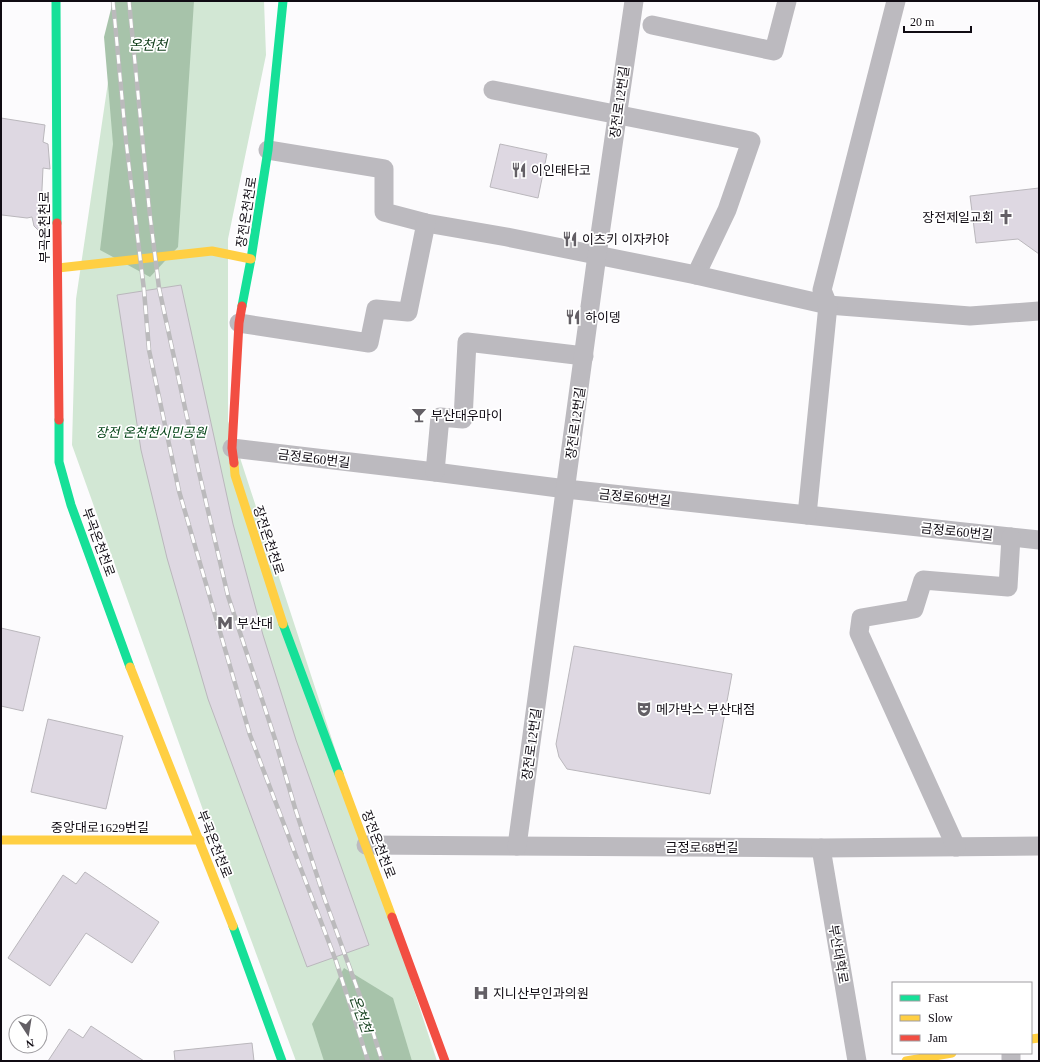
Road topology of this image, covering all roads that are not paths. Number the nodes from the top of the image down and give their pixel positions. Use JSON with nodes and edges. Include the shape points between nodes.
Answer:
{"nodes":[{"id":1,"x":56,"y":1,"type":"edge"},
{"id":2,"x":283,"y":1,"type":"edge"},
{"id":3,"x":634,"y":1,"type":"edge"},
{"id":4,"x":787,"y":1,"type":"edge"},
{"id":5,"x":896,"y":1,"type":"edge"},
{"id":6,"x":652,"y":25,"type":"dead end"},
{"id":7,"x":493,"y":90,"type":"dead end"},
{"id":8,"x":617,"y":114,"type":"junction"},
{"id":9,"x":268,"y":150,"type":"junction"},
{"id":10,"x":426,"y":223,"type":"junction"},
{"id":11,"x":597,"y":255,"type":"junction"},
{"id":12,"x":251,"y":259,"type":"junction"},
{"id":13,"x":58,"y":268,"type":"junction"},
{"id":14,"x":696,"y":275,"type":"junction"},
{"id":15,"x":828,"y":305,"type":"junction"},
{"id":16,"x":1039,"y":311,"type":"edge"},
{"id":17,"x":240,"y":323,"type":"junction"},
{"id":18,"x":584,"y":356,"type":"junction"},
{"id":19,"x":232,"y":448,"type":"junction"},
{"id":20,"x":435,"y":472,"type":"junction"},
{"id":21,"x":566,"y":489,"type":"junction"},
{"id":22,"x":807,"y":515,"type":"junction"},
{"id":23,"x":1011,"y":537,"type":"junction"},
{"id":24,"x":1039,"y":540,"type":"edge"},
{"id":25,"x":1,"y":840,"type":"edge"},
{"id":26,"x":200,"y":840,"type":"junction"},
{"id":27,"x":366,"y":845,"type":"junction"},
{"id":28,"x":517,"y":846,"type":"junction"},
{"id":29,"x":1039,"y":846,"type":"edge"},
{"id":30,"x":956,"y":847,"type":"junction"},
{"id":31,"x":821,"y":848,"type":"junction"},
{"id":32,"x":946,"y":1054,"type":"edge"},
{"id":33,"x":282,"y":1061,"type":"edge"},
{"id":34,"x":445,"y":1061,"type":"edge"},
{"id":35,"x":857,"y":1061,"type":"edge"},
{"id":36,"x":906,"y":1061,"type":"edge"}],
"edges":[{"from":1,"to":13,"type":"main road","name":"부곡온천천로"},
{"from":2,"to":9,"type":"main road","name":"장전온천천로"},
{"from":3,"to":8,"type":"street","name":"장전로12번길"},
{"from":4,"to":6,"type":"street","via":[[774,51]]},
{"from":5,"to":15,"type":"street","via":[[822,290]]},
{"from":7,"to":8,"type":"street"},
{"from":8,"to":11,"type":"street","name":"장전로12번길"},
{"from":8,"to":14,"type":"street","via":[[751,141],[727,210]]},
{"from":9,"to":10,"type":"street","via":[[384,169],[384,212]]},
{"from":9,"to":12,"type":"main road","name":"장전온천천로"},
{"from":10,"to":11,"type":"street"},
{"from":10,"to":17,"type":"street","via":[[408,312],[376,310],[369,343]]},
{"from":11,"to":14,"type":"street"},
{"from":11,"to":18,"type":"street","name":"장전로12번길"},
{"from":12,"to":13,"type":"main road","via":[[212,251]]},
{"from":12,"to":17,"type":"main road","name":"장전온천천로"},
{"from":13,"to":26,"type":"main road","name":"부곡온천천로","via":[[60,462],[72,505],[127,659]]},
{"from":14,"to":15,"type":"street"},
{"from":15,"to":16,"type":"street","via":[[970,316]]},
{"from":15,"to":22,"type":"street"},
{"from":17,"to":19,"type":"main road","name":"장전온천천로"},
{"from":18,"to":20,"type":"street","via":[[467,342],[463,419],[440,417]]},
{"from":18,"to":21,"type":"street","name":"장전로12번길"},
{"from":19,"to":20,"type":"street","name":"금정로60번길"},
{"from":19,"to":27,"type":"main road","name":"장전온천천로","via":[[235,475],[284,626]]},
{"from":20,"to":21,"type":"street","name":"금정로60번길"},
{"from":21,"to":22,"type":"street","name":"금정로60번길"},
{"from":21,"to":28,"type":"street","name":"장전로12번길"},
{"from":22,"to":23,"type":"street","name":"금정로60번길"},
{"from":23,"to":24,"type":"street","name":"금정로60번길"},
{"from":23,"to":30,"type":"street","via":[[1008,587],[923,580],[914,609],[861,618],[859,633]]},
{"from":25,"to":26,"type":"main road","name":"중앙대로1629번길"},
{"from":26,"to":33,"type":"main road","name":"부곡온천천로"},
{"from":27,"to":28,"type":"street","name":"금정로68번길"},
{"from":27,"to":34,"type":"main road","name":"장전온천천로"},
{"from":28,"to":31,"type":"street","name":"금정로68번길"},
{"from":29,"to":30,"type":"street","name":"금정로68번길"},
{"from":30,"to":31,"type":"street","name":"금정로68번길"},
{"from":31,"to":35,"type":"street","name":"부산대학로"},
{"from":32,"to":36,"type":"main road"}]}
